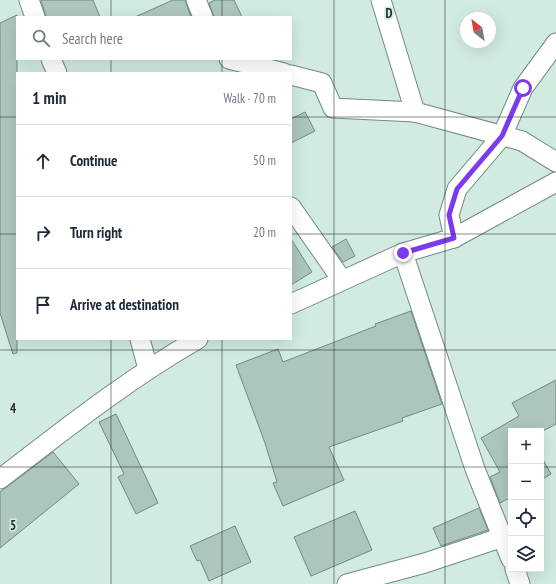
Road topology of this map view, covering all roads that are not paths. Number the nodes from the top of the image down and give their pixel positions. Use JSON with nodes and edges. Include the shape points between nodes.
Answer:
{"nodes":[{"id":1,"x":29,"y":0,"type":"edge"},
{"id":2,"x":196,"y":0,"type":"edge"},
{"id":3,"x":381,"y":0,"type":"edge"},
{"id":4,"x":35,"y":16,"type":"edge"},
{"id":5,"x":203,"y":16,"type":"edge"},
{"id":6,"x":556,"y":43,"type":"edge"},
{"id":7,"x":51,"y":60,"type":"edge"},
{"id":8,"x":220,"y":60,"type":"edge"},
{"id":9,"x":232,"y":60,"type":"edge"},
{"id":10,"x":57,"y":72,"type":"edge"},
{"id":11,"x":226,"y":72,"type":"edge"},
{"id":12,"x":280,"y":72,"type":"edge"},
{"id":13,"x":292,"y":75,"type":"edge"},
{"id":14,"x":416,"y":112,"type":"junction"},
{"id":15,"x":502,"y":136,"type":"junction"},
{"id":16,"x":556,"y":162,"type":"edge"},
{"id":17,"x":556,"y":182,"type":"edge"},
{"id":18,"x":292,"y":208,"type":"edge"},
{"id":19,"x":454,"y":238,"type":"junction"},
{"id":20,"x":403,"y":253,"type":"junction"},
{"id":21,"x":342,"y":280,"type":"junction"},
{"id":22,"x":292,"y":304,"type":"edge"},
{"id":23,"x":140,"y":340,"type":"edge"},
{"id":24,"x":196,"y":340,"type":"edge"},
{"id":25,"x":148,"y":369,"type":"junction"},
{"id":26,"x":0,"y":479,"type":"edge"},
{"id":27,"x":503,"y":537,"type":"junction"},
{"id":28,"x":508,"y":551,"type":"edge"},
{"id":29,"x":516,"y":572,"type":"edge"},
{"id":30,"x":347,"y":584,"type":"edge"},
{"id":31,"x":520,"y":584,"type":"edge"}],
"edges":[{"from":1,"to":4,"type":"street"},
{"from":2,"to":5,"type":"street"},
{"from":3,"to":14,"type":"street"},
{"from":6,"to":15,"type":"street","via":[[523,88]]},
{"from":7,"to":10,"type":"street"},
{"from":8,"to":11,"type":"street"},
{"from":9,"to":12,"type":"street"},
{"from":13,"to":14,"type":"street","via":[[322,83],[333,108]]},
{"from":14,"to":15,"type":"street"},
{"from":15,"to":16,"type":"street","via":[[522,141]]},
{"from":15,"to":19,"type":"street","via":[[457,189],[449,215]]},
{"from":17,"to":19,"type":"street"},
{"from":18,"to":21,"type":"street"},
{"from":19,"to":20,"type":"street"},
{"from":20,"to":21,"type":"street"},
{"from":20,"to":27,"type":"street","via":[[475,468]]},
{"from":21,"to":22,"type":"street"},
{"from":23,"to":25,"type":"street"},
{"from":24,"to":25,"type":"street"},
{"from":25,"to":26,"type":"street"},
{"from":27,"to":28,"type":"street"},
{"from":27,"to":30,"type":"street","via":[[425,563]]},
{"from":29,"to":31,"type":"street"}]}
